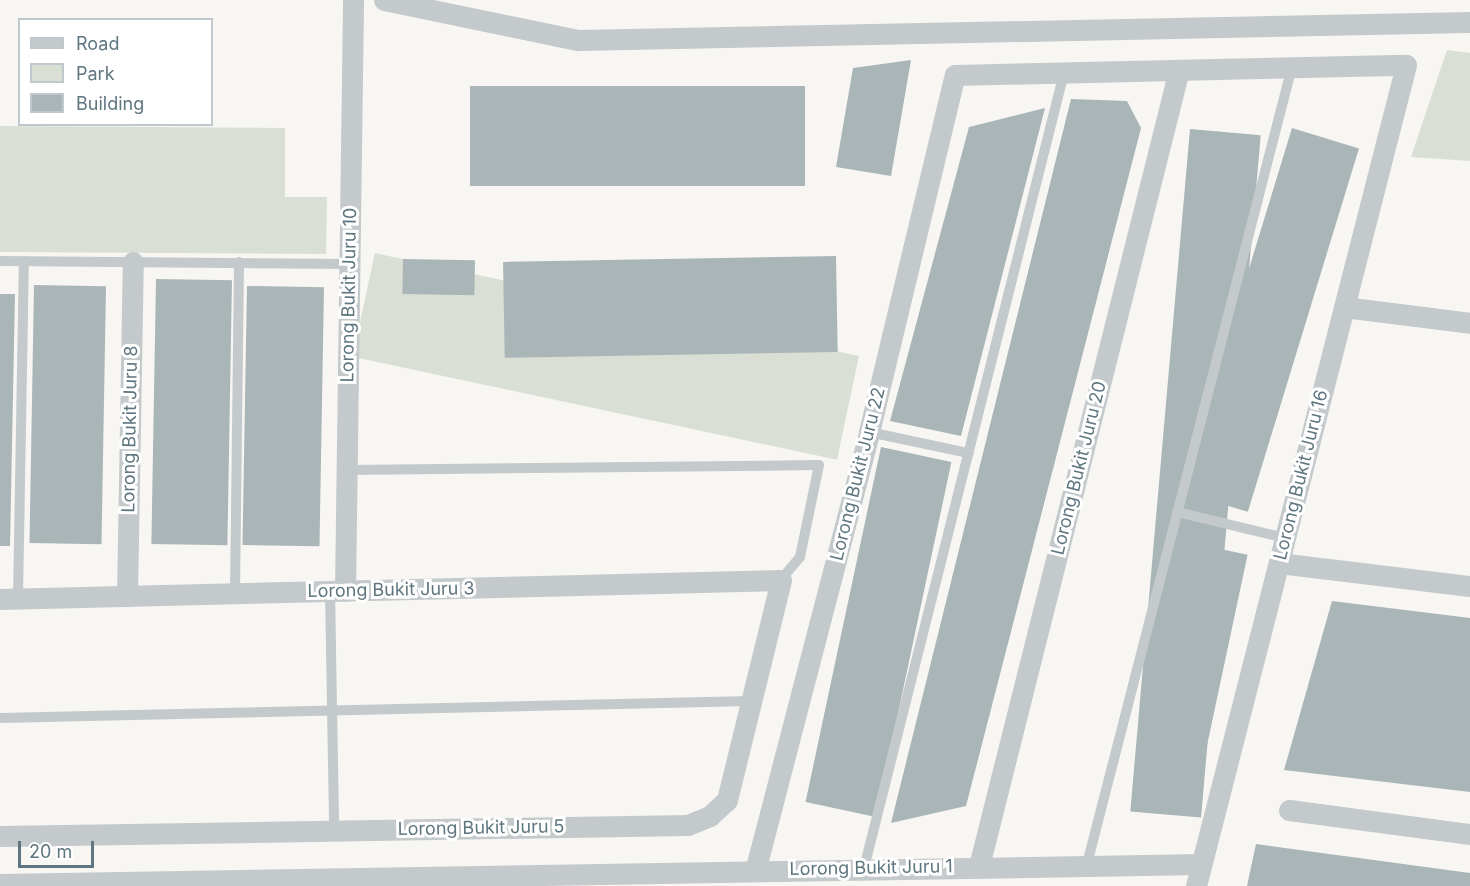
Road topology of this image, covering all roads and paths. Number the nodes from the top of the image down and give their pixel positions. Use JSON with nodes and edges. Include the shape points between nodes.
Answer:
{"nodes":[{"id":1,"x":353,"y":0,"type":"edge"},
{"id":2,"x":384,"y":0,"type":"edge"},
{"id":3,"x":1470,"y":22,"type":"edge"},
{"id":4,"x":1292,"y":67,"type":"junction"},
{"id":5,"x":1179,"y":70,"type":"junction"},
{"id":6,"x":1064,"y":73,"type":"junction"},
{"id":7,"x":0,"y":261,"type":"edge"},
{"id":8,"x":24,"y":261,"type":"junction"},
{"id":9,"x":133,"y":262,"type":"junction"},
{"id":10,"x":239,"y":262,"type":"junction"},
{"id":11,"x":350,"y":264,"type":"junction"},
{"id":12,"x":1344,"y":307,"type":"junction"},
{"id":13,"x":1470,"y":323,"type":"edge"},
{"id":14,"x":869,"y":432,"type":"junction"},
{"id":15,"x":969,"y":453,"type":"junction"},
{"id":16,"x":347,"y":470,"type":"junction"},
{"id":17,"x":1177,"y":512,"type":"junction"},
{"id":18,"x":1285,"y":538,"type":"junction"},
{"id":19,"x":1279,"y":563,"type":"junction"},
{"id":20,"x":781,"y":580,"type":"junction"},
{"id":21,"x":1470,"y":586,"type":"edge"},
{"id":22,"x":338,"y":591,"type":"junction"},
{"id":23,"x":236,"y":593,"type":"junction"},
{"id":24,"x":127,"y":596,"type":"junction"},
{"id":25,"x":9,"y":598,"type":"edge"},
{"id":26,"x":751,"y":701,"type":"junction"},
{"id":27,"x":332,"y":708,"type":"junction"},
{"id":28,"x":0,"y":718,"type":"edge"},
{"id":29,"x":1289,"y":810,"type":"dead end"},
{"id":30,"x":334,"y":831,"type":"junction"},
{"id":31,"x":1470,"y":834,"type":"edge"},
{"id":32,"x":0,"y":836,"type":"edge"},
{"id":33,"x":1087,"y":864,"type":"junction"},
{"id":34,"x":1201,"y":864,"type":"junction"},
{"id":35,"x":864,"y":868,"type":"junction"},
{"id":36,"x":756,"y":871,"type":"junction"},
{"id":37,"x":964,"y":873,"type":"edge"},
{"id":38,"x":0,"y":884,"type":"edge"},
{"id":39,"x":1196,"y":886,"type":"edge"}],
"edges":[{"from":1,"to":11,"type":"street","name":"Lorong Bukit Juru 10"},
{"from":2,"to":3,"type":"street","via":[[578,40]]},
{"from":4,"to":5,"type":"street"},
{"from":4,"to":12,"type":"street","name":"Lorong Bukit Juru 16","via":[[1406,65]]},
{"from":4,"to":17,"type":"lane"},
{"from":5,"to":6,"type":"street"},
{"from":5,"to":37,"type":"street","name":"Lorong Bukit Juru 20"},
{"from":6,"to":14,"type":"street","name":"Lorong Bukit Juru 22","via":[[955,75]]},
{"from":6,"to":15,"type":"lane"},
{"from":7,"to":8,"type":"lane"},
{"from":8,"to":9,"type":"lane"},
{"from":8,"to":25,"type":"lane"},
{"from":9,"to":10,"type":"lane"},
{"from":9,"to":24,"type":"street","name":"Lorong Bukit Juru 8"},
{"from":10,"to":11,"type":"lane"},
{"from":10,"to":23,"type":"lane"},
{"from":11,"to":16,"type":"street","name":"Lorong Bukit Juru 10"},
{"from":12,"to":13,"type":"street"},
{"from":12,"to":18,"type":"street","name":"Lorong Bukit Juru 16"},
{"from":14,"to":15,"type":"lane"},
{"from":14,"to":36,"type":"street","name":"Lorong Bukit Juru 22"},
{"from":15,"to":35,"type":"lane"},
{"from":16,"to":20,"type":"lane","via":[[819,465],[800,557]]},
{"from":16,"to":22,"type":"street","name":"Lorong Bukit Juru 10"},
{"from":17,"to":18,"type":"lane"},
{"from":17,"to":33,"type":"lane"},
{"from":18,"to":19,"type":"street","name":"Lorong Bukit Juru 16"},
{"from":19,"to":21,"type":"street"},
{"from":19,"to":34,"type":"street","name":"Lorong Bukit Juru 16"},
{"from":20,"to":22,"type":"street","name":"Lorong Bukit Juru 3"},
{"from":20,"to":26,"type":"street","name":"Lorong Bukit Juru 5"},
{"from":22,"to":23,"type":"street","name":"Lorong Bukit Juru 3"},
{"from":22,"to":27,"type":"lane"},
{"from":23,"to":24,"type":"street","name":"Lorong Bukit Juru 3"},
{"from":24,"to":25,"type":"street","name":"Lorong Bukit Juru 3"},
{"from":26,"to":27,"type":"lane"},
{"from":26,"to":30,"type":"street","name":"Lorong Bukit Juru 5","via":[[728,800],[710,816],[688,825]]},
{"from":27,"to":28,"type":"lane"},
{"from":27,"to":30,"type":"lane"},
{"from":29,"to":31,"type":"street"},
{"from":30,"to":32,"type":"street","name":"Lorong Bukit Juru 5"},
{"from":33,"to":34,"type":"street","name":"Lorong Bukit Juru 1"},
{"from":33,"to":37,"type":"street","name":"Lorong Bukit Juru 1"},
{"from":34,"to":39,"type":"street","name":"Lorong Bukit Juru 16"},
{"from":35,"to":36,"type":"street","name":"Lorong Bukit Juru 1"},
{"from":35,"to":37,"type":"street","name":"Lorong Bukit Juru 1"},
{"from":36,"to":38,"type":"street","name":"Lorong Bukit Juru 1"}]}
